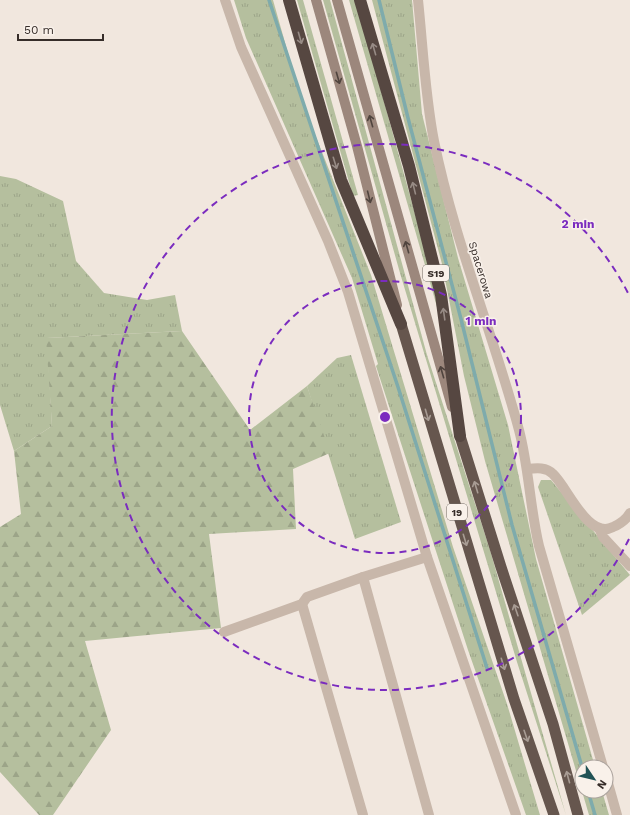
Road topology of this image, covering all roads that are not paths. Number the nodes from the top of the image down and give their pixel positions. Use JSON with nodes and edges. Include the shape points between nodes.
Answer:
{"nodes":[{"id":1,"x":225,"y":0,"type":"edge"},
{"id":2,"x":289,"y":0,"type":"edge"},
{"id":3,"x":316,"y":0,"type":"edge"},
{"id":4,"x":337,"y":0,"type":"edge"},
{"id":5,"x":360,"y":0,"type":"edge"},
{"id":6,"x":418,"y":0,"type":"edge"},
{"id":7,"x":401,"y":324,"type":"junction"},
{"id":8,"x":460,"y":436,"type":"junction"},
{"id":9,"x":527,"y":469,"type":"junction"},
{"id":10,"x":630,"y":513,"type":"edge"},
{"id":11,"x":599,"y":528,"type":"junction"},
{"id":12,"x":427,"y":556,"type":"junction"},
{"id":13,"x":630,"y":566,"type":"edge"},
{"id":14,"x":363,"y":577,"type":"junction"},
{"id":15,"x":302,"y":604,"type":"junction"},
{"id":16,"x":224,"y":632,"type":"dead end"},
{"id":17,"x":601,"y":759,"type":"edge"},
{"id":18,"x":612,"y":799,"type":"edge"},
{"id":19,"x":363,"y":815,"type":"edge"},
{"id":20,"x":429,"y":815,"type":"edge"},
{"id":21,"x":516,"y":815,"type":"edge"},
{"id":22,"x":554,"y":815,"type":"edge"},
{"id":23,"x":578,"y":815,"type":"edge"},
{"id":24,"x":617,"y":815,"type":"edge"}],
"edges":[{"from":1,"to":12,"type":"street","via":[[241,47],[341,272]]},
{"from":2,"to":7,"type":"highway","one_way":true,"via":[[341,180]]},
{"from":3,"to":7,"type":"main road","one_way":true,"via":[[357,146]]},
{"from":8,"to":4,"type":"main road","one_way":true},
{"from":8,"to":5,"type":"highway","number":"S19","one_way":true,"via":[[441,295],[408,166]]},
{"from":6,"to":9,"type":"street","name":"Spacerowa","via":[[427,96],[439,164],[463,253],[518,429]]},
{"from":7,"to":22,"type":"highway","number":"19","one_way":true,"via":[[514,699]]},
{"from":23,"to":8,"type":"highway","number":"19","one_way":true,"via":[[553,724]]},
{"from":9,"to":11,"type":"street","via":[[540,468],[553,474],[584,516]]},
{"from":9,"to":17,"type":"street","name":"Spacerowa","via":[[539,546]]},
{"from":10,"to":11,"type":"street","via":[[615,526],[604,530]]},
{"from":11,"to":13,"type":"street","via":[[602,537]]},
{"from":12,"to":14,"type":"street"},
{"from":12,"to":21,"type":"street"},
{"from":14,"to":15,"type":"street","via":[[307,597]]},
{"from":14,"to":20,"type":"street"},
{"from":15,"to":16,"type":"street"},
{"from":15,"to":19,"type":"street"},
{"from":18,"to":24,"type":"street"}]}
